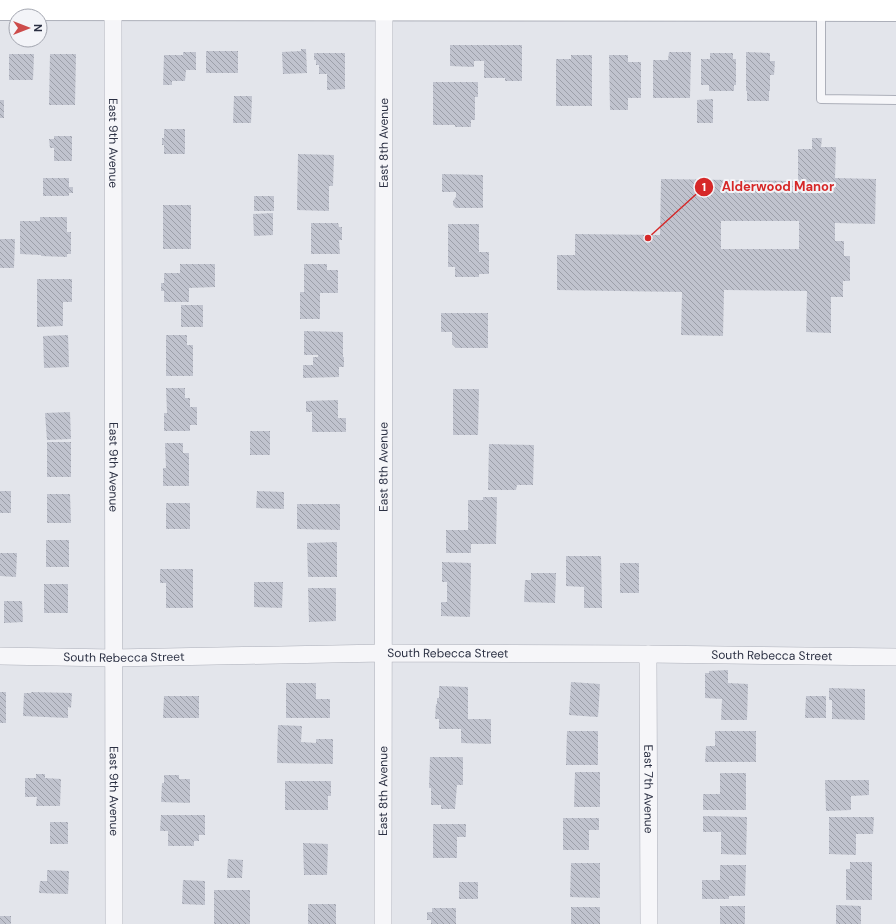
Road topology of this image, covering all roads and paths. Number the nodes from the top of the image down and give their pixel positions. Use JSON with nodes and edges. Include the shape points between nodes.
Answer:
{"nodes":[{"id":1,"x":38,"y":5,"type":"edge"},
{"id":2,"x":183,"y":5,"type":"edge"},
{"id":3,"x":335,"y":5,"type":"edge"},
{"id":4,"x":0,"y":9,"type":"edge"},
{"id":5,"x":114,"y":10,"type":"junction"},
{"id":6,"x":384,"y":10,"type":"junction"},
{"id":7,"x":821,"y":10,"type":"junction"},
{"id":8,"x":896,"y":10,"type":"edge"},
{"id":9,"x":896,"y":100,"type":"edge"},
{"id":10,"x":384,"y":653,"type":"junction"},
{"id":11,"x":648,"y":654,"type":"junction"},
{"id":12,"x":0,"y":656,"type":"edge"},
{"id":13,"x":896,"y":657,"type":"edge"},
{"id":14,"x":113,"y":658,"type":"junction"},
{"id":15,"x":114,"y":924,"type":"edge"},
{"id":16,"x":383,"y":924,"type":"edge"},
{"id":17,"x":649,"y":924,"type":"edge"}],
"edges":[{"from":1,"to":4,"type":"main road"},
{"from":1,"to":5,"type":"main road"},
{"from":2,"to":3,"type":"main road"},
{"from":2,"to":5,"type":"main road"},
{"from":3,"to":6,"type":"main road"},
{"from":5,"to":14,"type":"street","name":"East 9th Avenue"},
{"from":6,"to":7,"type":"main road"},
{"from":6,"to":10,"type":"street","name":"East 8th Avenue"},
{"from":7,"to":8,"type":"main road"},
{"from":7,"to":9,"type":"lane","via":[[821,99]]},
{"from":10,"to":11,"type":"street","name":"South Rebecca Street"},
{"from":10,"to":14,"type":"street","name":"South Rebecca Street"},
{"from":10,"to":16,"type":"street","name":"East 8th Avenue"},
{"from":11,"to":13,"type":"street","name":"South Rebecca Street"},
{"from":11,"to":17,"type":"street","name":"East 7th Avenue"},
{"from":12,"to":14,"type":"street","name":"South Rebecca Street"},
{"from":14,"to":15,"type":"street","name":"East 9th Avenue"}]}
